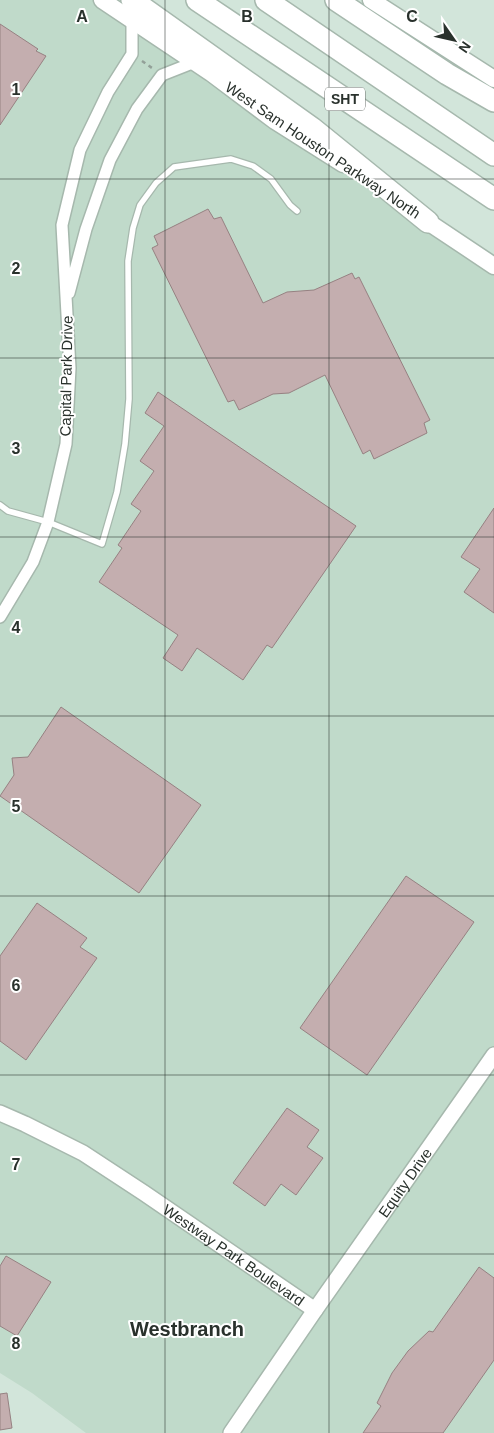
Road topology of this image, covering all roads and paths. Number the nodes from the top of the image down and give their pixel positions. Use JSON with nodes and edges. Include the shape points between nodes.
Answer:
{"nodes":[{"id":1,"x":102,"y":0,"type":"edge"},
{"id":2,"x":196,"y":0,"type":"edge"},
{"id":3,"x":266,"y":0,"type":"edge"},
{"id":4,"x":336,"y":0,"type":"edge"},
{"id":5,"x":371,"y":0,"type":"edge"},
{"id":6,"x":132,"y":10,"type":"edge"},
{"id":7,"x":138,"y":58,"type":"dead end"},
{"id":8,"x":195,"y":62,"type":"junction"},
{"id":9,"x":156,"y":70,"type":"dead end"},
{"id":10,"x":494,"y":79,"type":"edge"},
{"id":11,"x":494,"y":101,"type":"edge"},
{"id":12,"x":494,"y":155,"type":"edge"},
{"id":13,"x":494,"y":199,"type":"edge"},
{"id":14,"x":297,"y":211,"type":"dead end"},
{"id":15,"x":428,"y":222,"type":"junction"},
{"id":16,"x":494,"y":266,"type":"edge"},
{"id":17,"x":67,"y":302,"type":"junction"},
{"id":18,"x":0,"y":505,"type":"edge"},
{"id":19,"x":48,"y":522,"type":"junction"},
{"id":20,"x":0,"y":617,"type":"edge"},
{"id":21,"x":494,"y":1055,"type":"edge"},
{"id":22,"x":0,"y":1102,"type":"edge"},
{"id":23,"x":0,"y":1113,"type":"edge"},
{"id":24,"x":25,"y":1124,"type":"junction"},
{"id":25,"x":315,"y":1310,"type":"junction"},
{"id":26,"x":231,"y":1433,"type":"edge"}],
"edges":[{"from":1,"to":6,"type":"main road","name":"West Sam Houston Parkway North"},
{"from":2,"to":13,"type":"highway","number":"SHT"},
{"from":3,"to":12,"type":"highway","number":"SHT"},
{"from":4,"to":11,"type":"highway","via":[[447,74]]},
{"from":5,"to":10,"type":"main road"},
{"from":6,"to":8,"type":"main road","name":"West Sam Houston Parkway North"},
{"from":6,"to":15,"type":"highway","via":[[312,128]]},
{"from":6,"to":17,"type":"street","name":"Capital Park Drive","via":[[132,54],[108,92],[80,150],[62,226]]},
{"from":7,"to":9,"type":"path"},
{"from":8,"to":15,"type":"main road","name":"West Sam Houston Parkway North","via":[[275,121]]},
{"from":8,"to":17,"type":"street","name":"Capital Park Drive","via":[[162,75],[137,109],[110,160],[86,229]]},
{"from":14,"to":19,"type":"lane","via":[[271,179],[253,166],[231,159],[174,167],[156,183],[140,205],[128,261],[125,444],[117,492],[102,544]]},
{"from":15,"to":16,"type":"main road","name":"West Sam Houston Parkway North"},
{"from":17,"to":19,"type":"street","name":"Capital Park Drive","via":[[70,368],[66,444]]},
{"from":18,"to":19,"type":"lane","via":[[8,511]]},
{"from":19,"to":20,"type":"street","name":"Capital Park Drive","via":[[33,562]]},
{"from":21,"to":25,"type":"street","name":"Equity Drive"},
{"from":22,"to":24,"type":"street","name":"Westway Park Boulevard"},
{"from":23,"to":24,"type":"street","name":"Westway Park Boulevard"},
{"from":24,"to":25,"type":"street","name":"Westway Park Boulevard","via":[[82,1153]]},
{"from":25,"to":26,"type":"street","name":"Westway Park Boulevard"}]}
